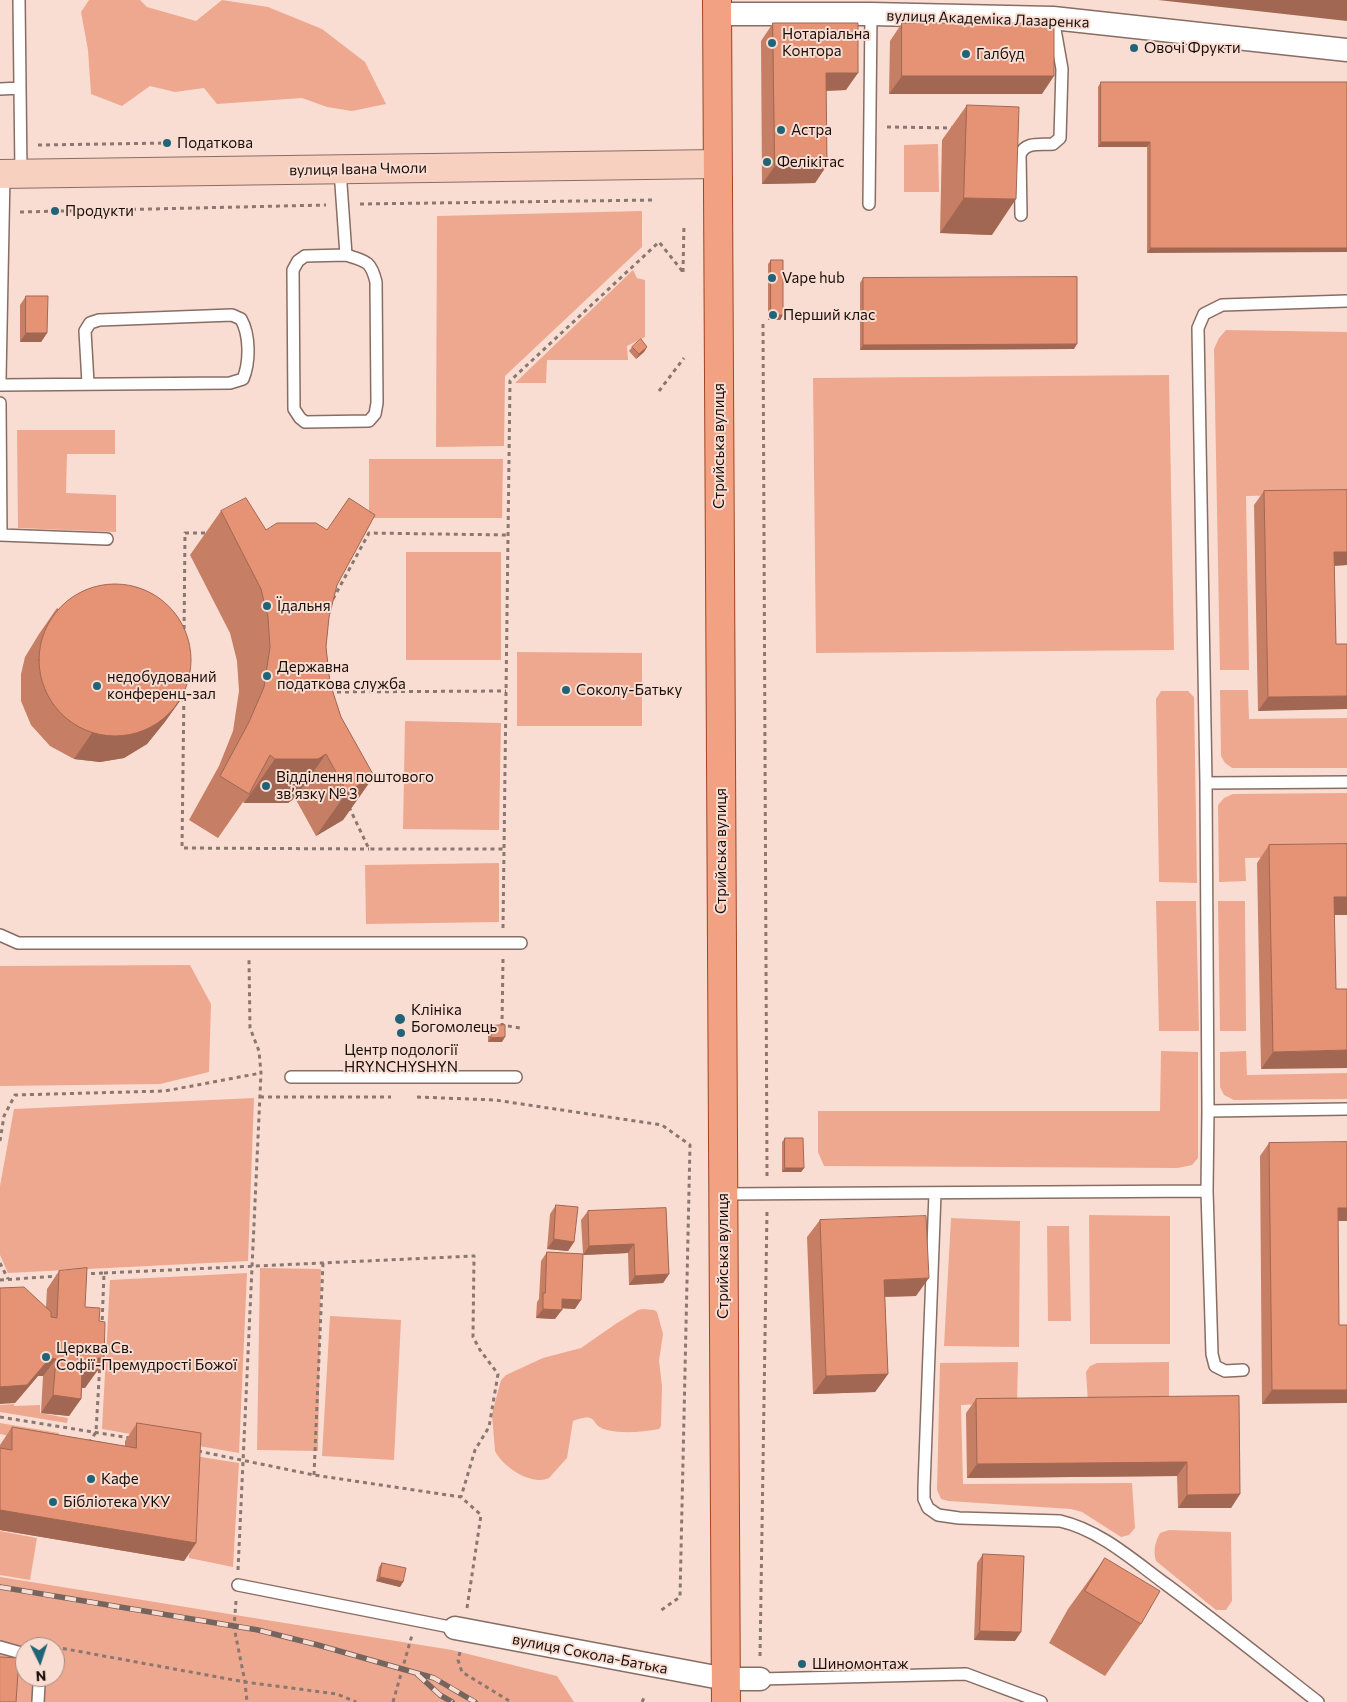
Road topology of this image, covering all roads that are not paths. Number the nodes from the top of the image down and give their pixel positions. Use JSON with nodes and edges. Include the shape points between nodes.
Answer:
{"nodes":[{"id":1,"x":19,"y":0,"type":"edge"},
{"id":2,"x":717,"y":7,"type":"edge"},
{"id":3,"x":919,"y":8,"type":"edge"},
{"id":4,"x":1053,"y":9,"type":"edge"},
{"id":5,"x":871,"y":14,"type":"junction"},
{"id":6,"x":1347,"y":50,"type":"edge"},
{"id":7,"x":20,"y":88,"type":"junction"},
{"id":8,"x":0,"y":89,"type":"edge"},
{"id":9,"x":717,"y":164,"type":"junction"},
{"id":10,"x":340,"y":170,"type":"junction"},
{"id":11,"x":8,"y":174,"type":"edge"},
{"id":12,"x":869,"y":204,"type":"dead end"},
{"id":13,"x":1021,"y":215,"type":"dead end"},
{"id":14,"x":346,"y":255,"type":"junction"},
{"id":15,"x":1347,"y":301,"type":"edge"},
{"id":16,"x":0,"y":379,"type":"edge"},
{"id":17,"x":88,"y":383,"type":"junction"},
{"id":18,"x":0,"y":385,"type":"edge"},
{"id":19,"x":0,"y":403,"type":"edge"},
{"id":20,"x":0,"y":535,"type":"edge"},
{"id":21,"x":107,"y":539,"type":"dead end"},
{"id":22,"x":1347,"y":782,"type":"edge"},
{"id":23,"x":1206,"y":783,"type":"junction"},
{"id":24,"x":0,"y":935,"type":"edge"},
{"id":25,"x":521,"y":943,"type":"dead end"},
{"id":26,"x":291,"y":1077,"type":"dead end"},
{"id":27,"x":516,"y":1077,"type":"dead end"},
{"id":28,"x":1347,"y":1109,"type":"edge"},
{"id":29,"x":1208,"y":1111,"type":"junction"},
{"id":30,"x":1207,"y":1191,"type":"junction"},
{"id":31,"x":934,"y":1193,"type":"junction"},
{"id":32,"x":723,"y":1194,"type":"junction"},
{"id":33,"x":1243,"y":1370,"type":"dead end"},
{"id":34,"x":238,"y":1585,"type":"road end"},
{"id":35,"x":459,"y":1628,"type":"joint"},
{"id":36,"x":0,"y":1647,"type":"edge"},
{"id":37,"x":15,"y":1651,"type":"edge"},
{"id":38,"x":760,"y":1679,"type":"joint"},
{"id":39,"x":38,"y":1687,"type":"edge"},
{"id":40,"x":726,"y":1690,"type":"edge"},
{"id":41,"x":38,"y":1702,"type":"edge"},
{"id":42,"x":1041,"y":1702,"type":"edge"},
{"id":43,"x":1318,"y":1702,"type":"edge"}],
"edges":[{"from":1,"to":7,"type":"lane"},
{"from":2,"to":5,"type":"street","name":"вулиця Академіка Лазаренка"},
{"from":2,"to":9,"type":"main road","name":"Стрийська вулиця"},
{"from":3,"to":4,"type":"street","name":"вулиця Академіка Лазаренка"},
{"from":3,"to":5,"type":"street","name":"вулиця Академіка Лазаренка"},
{"from":4,"to":6,"type":"street","name":"вулиця Академіка Лазаренка"},
{"from":4,"to":13,"type":"lane","via":[[1062,69],[1060,138],[1054,144],[1027,145],[1022,149]]},
{"from":5,"to":12,"type":"lane"},
{"from":7,"to":8,"type":"lane"},
{"from":7,"to":11,"type":"lane","via":[[21,145]]},
{"from":9,"to":10,"type":"street","name":"вулиця Івана Чмоли"},
{"from":9,"to":32,"type":"main road","name":"Стрийська вулиця"},
{"from":10,"to":11,"type":"street","name":"вулиця Івана Чмоли"},
{"from":10,"to":14,"type":"lane"},
{"from":11,"to":16,"type":"lane","via":[[4,212]]},
{"from":14,"to":14,"type":"lane","via":[[367,261],[376,282],[375,414],[369,421],[305,422],[294,409],[293,270],[305,256]]},
{"from":15,"to":23,"type":"lane","via":[[1222,305],[1204,314],[1198,328]]},
{"from":17,"to":17,"type":"lane","via":[[230,383],[243,379],[247,369],[247,328],[241,319],[232,315],[90,323],[85,331]]},
{"from":17,"to":18,"type":"lane"},
{"from":19,"to":20,"type":"lane"},
{"from":20,"to":21,"type":"lane"},
{"from":22,"to":23,"type":"lane"},
{"from":23,"to":29,"type":"lane"},
{"from":24,"to":25,"type":"lane","via":[[18,943]]},
{"from":26,"to":27,"type":"lane"},
{"from":28,"to":29,"type":"lane"},
{"from":29,"to":30,"type":"lane"},
{"from":30,"to":31,"type":"lane"},
{"from":30,"to":33,"type":"lane","via":[[1212,1354],[1215,1366],[1225,1371]]},
{"from":31,"to":32,"type":"lane"},
{"from":31,"to":43,"type":"lane","via":[[924,1487],[928,1508],[938,1515],[960,1518],[1075,1524],[1112,1545]]},
{"from":32,"to":40,"type":"main road","name":"Стрийська вулиця"},
{"from":34,"to":35,"type":"lane"},
{"from":35,"to":40,"type":"street","name":"вулиця Сокола-Батька"},
{"from":36,"to":37,"type":"lane"},
{"from":38,"to":40,"type":"street","name":"вулиця Сокола-Батька"},
{"from":38,"to":42,"type":"lane","via":[[966,1674]]},
{"from":39,"to":41,"type":"lane"}]}
